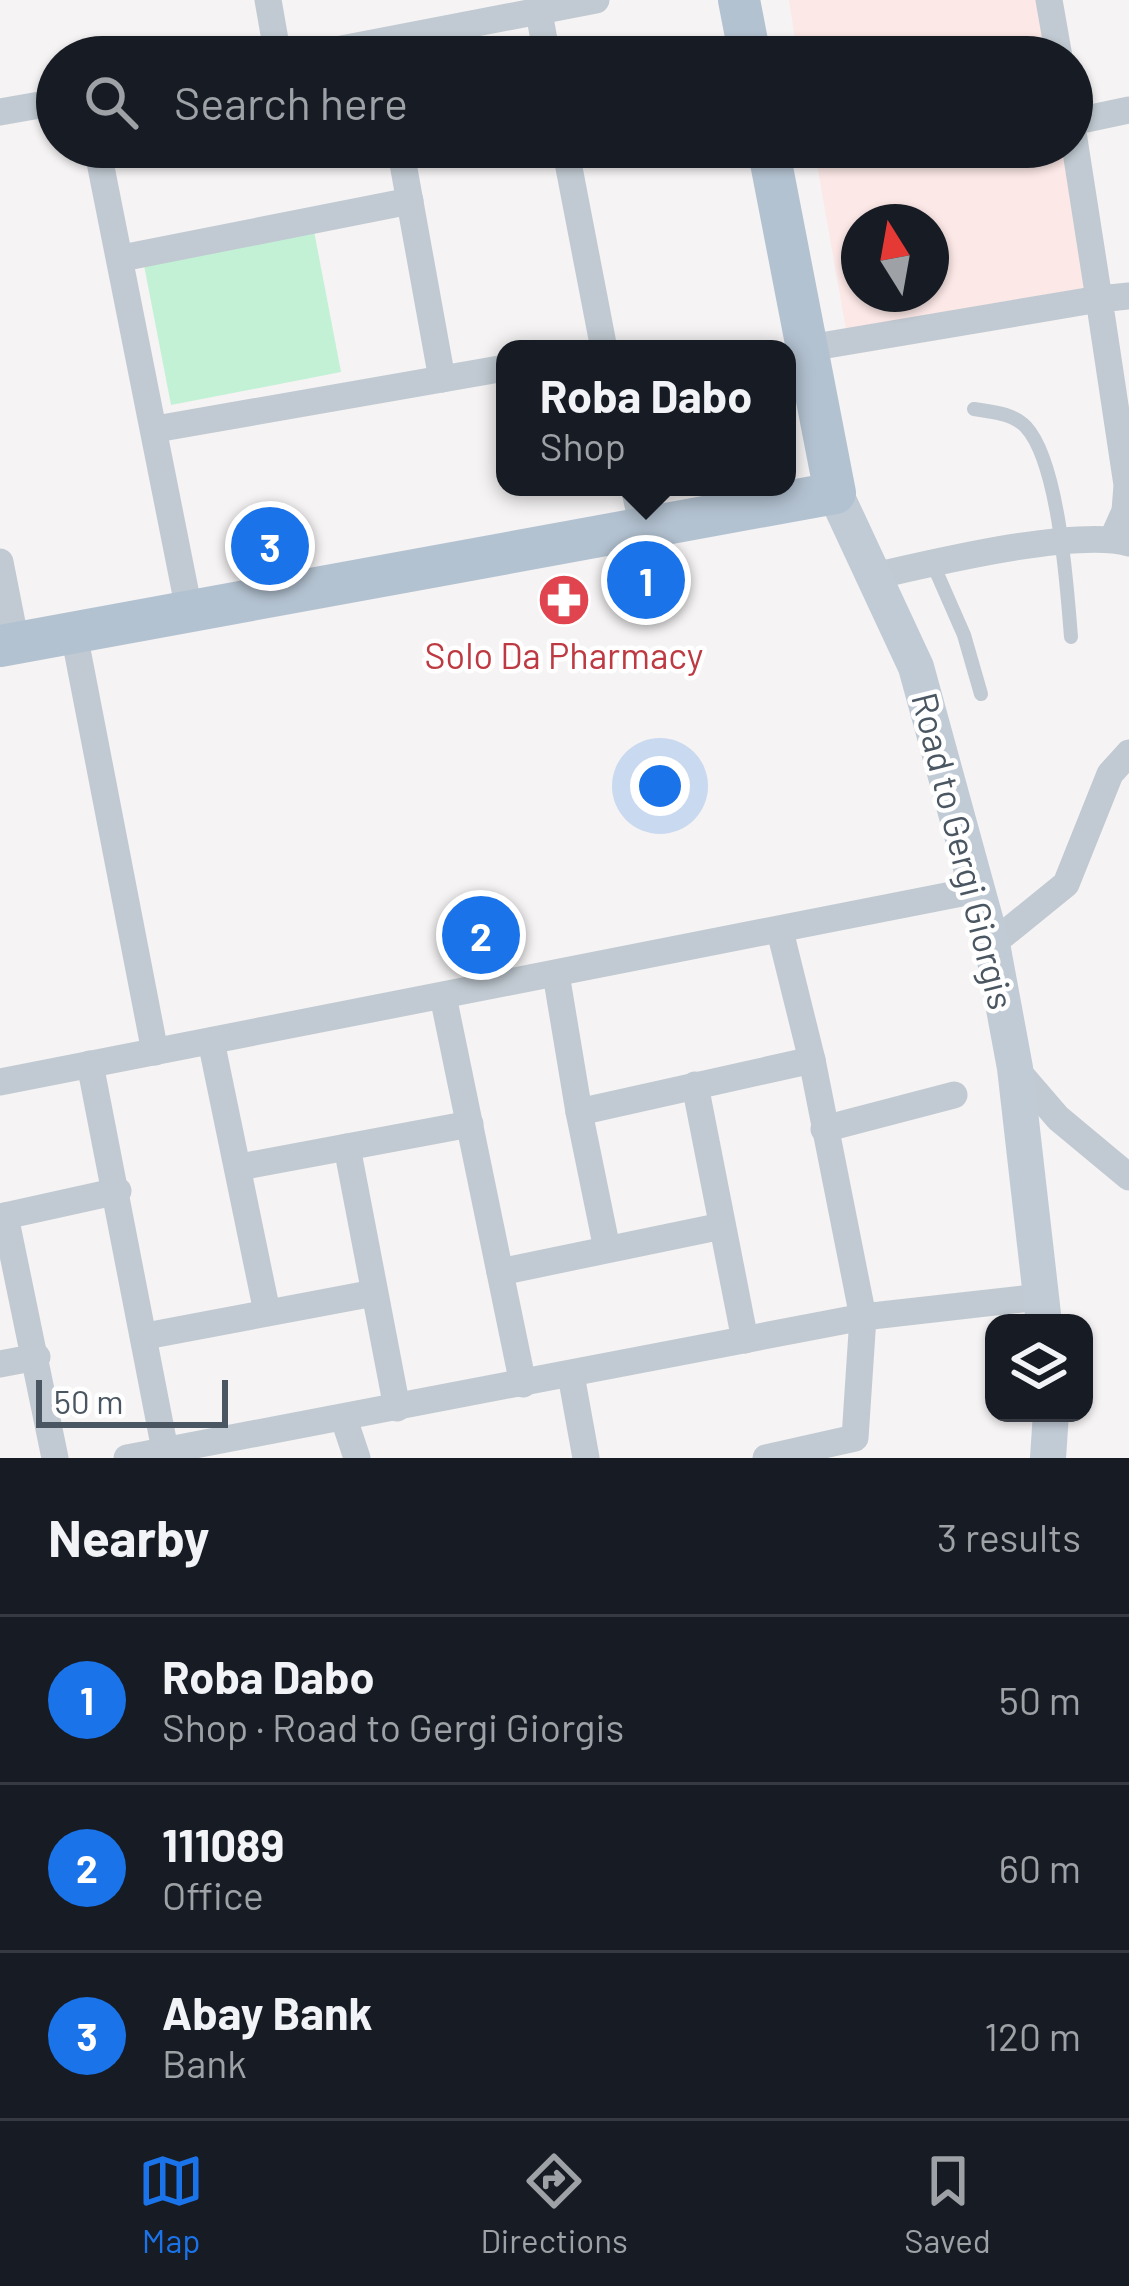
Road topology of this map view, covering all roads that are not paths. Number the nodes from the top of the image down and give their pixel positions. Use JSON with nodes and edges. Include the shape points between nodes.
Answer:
{"nodes":[{"id":1,"x":268,"y":0,"type":"edge"},
{"id":2,"x":596,"y":0,"type":"edge"},
{"id":3,"x":739,"y":0,"type":"edge"},
{"id":4,"x":1049,"y":0,"type":"edge"},
{"id":5,"x":539,"y":12,"type":"junction"},
{"id":6,"x":274,"y":36,"type":"edge"},
{"id":7,"x":442,"y":36,"type":"edge"},
{"id":8,"x":544,"y":36,"type":"edge"},
{"id":9,"x":746,"y":36,"type":"edge"},
{"id":10,"x":1055,"y":36,"type":"edge"},
{"id":11,"x":36,"y":106,"type":"edge"},
{"id":12,"x":1129,"y":110,"type":"edge"},
{"id":13,"x":0,"y":112,"type":"edge"},
{"id":14,"x":1093,"y":119,"type":"edge"},
{"id":15,"x":102,"y":168,"type":"edge"},
{"id":16,"x":404,"y":168,"type":"edge"},
{"id":17,"x":569,"y":168,"type":"edge"},
{"id":18,"x":772,"y":168,"type":"edge"},
{"id":19,"x":1079,"y":168,"type":"edge"},
{"id":20,"x":410,"y":201,"type":"junction"},
{"id":21,"x":122,"y":258,"type":"junction"},
{"id":22,"x":1129,"y":296,"type":"edge"},
{"id":23,"x":1099,"y":299,"type":"junction"},
{"id":24,"x":602,"y":340,"type":"edge"},
{"id":25,"x":808,"y":348,"type":"junction"},
{"id":26,"x":496,"y":370,"type":"edge"},
{"id":27,"x":442,"y":379,"type":"junction"},
{"id":28,"x":974,"y":409,"type":"dead end"},
{"id":29,"x":157,"y":429,"type":"junction"},
{"id":30,"x":835,"y":493,"type":"junction"},
{"id":31,"x":636,"y":496,"type":"edge"},
{"id":32,"x":644,"y":532,"type":"junction"},
{"id":33,"x":1121,"y":540,"type":"edge"},
{"id":34,"x":1062,"y":543,"type":"junction"},
{"id":35,"x":0,"y":562,"type":"edge"},
{"id":36,"x":932,"y":562,"type":"junction"},
{"id":37,"x":874,"y":576,"type":"junction"},
{"id":38,"x":190,"y":615,"type":"junction"},
{"id":39,"x":74,"y":634,"type":"junction"},
{"id":40,"x":1071,"y":637,"type":"dead end"},
{"id":41,"x":8,"y":645,"type":"edge"},
{"id":42,"x":980,"y":694,"type":"dead end"},
{"id":43,"x":1129,"y":753,"type":"edge"},
{"id":44,"x":977,"y":890,"type":"junction"},
{"id":45,"x":779,"y":931,"type":"junction"},
{"id":46,"x":992,"y":944,"type":"junction"},
{"id":47,"x":556,"y":974,"type":"junction"},
{"id":48,"x":443,"y":996,"type":"junction"},
{"id":49,"x":211,"y":1041,"type":"junction"},
{"id":50,"x":155,"y":1052,"type":"junction"},
{"id":51,"x":812,"y":1060,"type":"junction"},
{"id":52,"x":91,"y":1064,"type":"junction"},
{"id":53,"x":1015,"y":1069,"type":"junction"},
{"id":54,"x":0,"y":1082,"type":"edge"},
{"id":55,"x":695,"y":1084,"type":"junction"},
{"id":56,"x":954,"y":1095,"type":"dead end"},
{"id":57,"x":578,"y":1112,"type":"junction"},
{"id":58,"x":470,"y":1124,"type":"junction"},
{"id":59,"x":824,"y":1129,"type":"junction"},
{"id":60,"x":347,"y":1147,"type":"junction"},
{"id":61,"x":240,"y":1167,"type":"junction"},
{"id":62,"x":1129,"y":1177,"type":"edge"},
{"id":63,"x":118,"y":1191,"type":"junction"},
{"id":64,"x":2,"y":1217,"type":"edge"},
{"id":65,"x":722,"y":1226,"type":"junction"},
{"id":66,"x":607,"y":1249,"type":"junction"},
{"id":67,"x":500,"y":1272,"type":"junction"},
{"id":68,"x":374,"y":1293,"type":"junction"},
{"id":69,"x":1042,"y":1310,"type":"edge"},
{"id":70,"x":267,"y":1312,"type":"junction"},
{"id":71,"x":863,"y":1317,"type":"junction"},
{"id":72,"x":146,"y":1336,"type":"junction"},
{"id":73,"x":745,"y":1340,"type":"junction"},
{"id":74,"x":37,"y":1357,"type":"junction"},
{"id":75,"x":0,"y":1364,"type":"edge"},
{"id":76,"x":571,"y":1375,"type":"junction"},
{"id":77,"x":524,"y":1384,"type":"junction"},
{"id":78,"x":397,"y":1408,"type":"junction"},
{"id":79,"x":344,"y":1419,"type":"junction"},
{"id":80,"x":1050,"y":1422,"type":"edge"},
{"id":81,"x":858,"y":1448,"type":"edge"},
{"id":82,"x":165,"y":1450,"type":"junction"},
{"id":83,"x":210,"y":1450,"type":"edge"},
{"id":84,"x":55,"y":1458,"type":"edge"},
{"id":85,"x":127,"y":1458,"type":"edge"},
{"id":86,"x":357,"y":1458,"type":"edge"},
{"id":87,"x":586,"y":1458,"type":"edge"},
{"id":88,"x":766,"y":1458,"type":"edge"},
{"id":89,"x":1048,"y":1458,"type":"edge"}],
"edges":[{"from":1,"to":6,"type":"street"},
{"from":2,"to":5,"type":"street"},
{"from":3,"to":9,"type":"main road"},
{"from":4,"to":10,"type":"street"},
{"from":5,"to":7,"type":"street"},
{"from":5,"to":8,"type":"street"},
{"from":11,"to":13,"type":"street"},
{"from":12,"to":14,"type":"street"},
{"from":15,"to":21,"type":"street"},
{"from":16,"to":20,"type":"street"},
{"from":17,"to":24,"type":"street"},
{"from":18,"to":25,"type":"main road"},
{"from":19,"to":23,"type":"street"},
{"from":20,"to":21,"type":"street"},
{"from":20,"to":27,"type":"street"},
{"from":21,"to":29,"type":"street"},
{"from":22,"to":23,"type":"street"},
{"from":23,"to":25,"type":"street"},
{"from":23,"to":33,"type":"street","via":[[1127,484]]},
{"from":25,"to":30,"type":"main road"},
{"from":26,"to":27,"type":"street"},
{"from":27,"to":29,"type":"street"},
{"from":28,"to":34,"type":"lane","via":[[1025,425],[1039,447]]},
{"from":29,"to":38,"type":"street"},
{"from":30,"to":32,"type":"main road"},
{"from":30,"to":37,"type":"main road","name":"Road to Gergi Giorgis"},
{"from":31,"to":32,"type":"street"},
{"from":32,"to":38,"type":"main road"},
{"from":33,"to":34,"type":"street"},
{"from":34,"to":36,"type":"street"},
{"from":34,"to":40,"type":"lane"},
{"from":35,"to":41,"type":"street"},
{"from":36,"to":37,"type":"street"},
{"from":36,"to":42,"type":"lane"},
{"from":37,"to":44,"type":"main road","name":"Road to Gergi Giorgis","via":[[916,668]]},
{"from":38,"to":39,"type":"main road"},
{"from":39,"to":41,"type":"main road"},
{"from":39,"to":50,"type":"street"},
{"from":43,"to":46,"type":"street","via":[[1110,774],[1066,884]]},
{"from":44,"to":45,"type":"street"},
{"from":44,"to":46,"type":"main road","name":"Road to Gergi Giorgis"},
{"from":45,"to":47,"type":"street"},
{"from":45,"to":51,"type":"street"},
{"from":46,"to":53,"type":"main road","name":"Road to Gergi Giorgis"},
{"from":47,"to":48,"type":"street"},
{"from":47,"to":57,"type":"street"},
{"from":48,"to":49,"type":"street"},
{"from":48,"to":58,"type":"street"},
{"from":49,"to":50,"type":"street"},
{"from":49,"to":61,"type":"street"},
{"from":50,"to":52,"type":"street"},
{"from":51,"to":55,"type":"street"},
{"from":51,"to":59,"type":"street"},
{"from":52,"to":54,"type":"street"},
{"from":52,"to":63,"type":"street"},
{"from":53,"to":62,"type":"street"},
{"from":53,"to":69,"type":"main road","name":"Road to Gergi Giorgis"},
{"from":55,"to":57,"type":"street"},
{"from":55,"to":65,"type":"street"},
{"from":56,"to":59,"type":"street"},
{"from":57,"to":66,"type":"street"},
{"from":58,"to":60,"type":"street"},
{"from":58,"to":67,"type":"street"},
{"from":59,"to":71,"type":"street"},
{"from":60,"to":61,"type":"street"},
{"from":60,"to":68,"type":"street"},
{"from":61,"to":70,"type":"street"},
{"from":63,"to":64,"type":"street"},
{"from":63,"to":72,"type":"street"},
{"from":64,"to":74,"type":"street"},
{"from":65,"to":66,"type":"street"},
{"from":65,"to":73,"type":"street"},
{"from":66,"to":67,"type":"street"},
{"from":67,"to":77,"type":"street"},
{"from":68,"to":70,"type":"street"},
{"from":68,"to":78,"type":"street"},
{"from":69,"to":71,"type":"street"},
{"from":70,"to":72,"type":"street"},
{"from":71,"to":73,"type":"street"},
{"from":71,"to":81,"type":"street"},
{"from":72,"to":82,"type":"street"},
{"from":73,"to":76,"type":"street"},
{"from":74,"to":75,"type":"street"},
{"from":74,"to":84,"type":"street"},
{"from":76,"to":77,"type":"street"},
{"from":76,"to":87,"type":"street"},
{"from":77,"to":78,"type":"street"},
{"from":78,"to":79,"type":"street"},
{"from":79,"to":83,"type":"street"},
{"from":79,"to":86,"type":"street"},
{"from":80,"to":89,"type":"main road"},
{"from":81,"to":88,"type":"street"},
{"from":82,"to":83,"type":"street"},
{"from":82,"to":85,"type":"street"}]}
